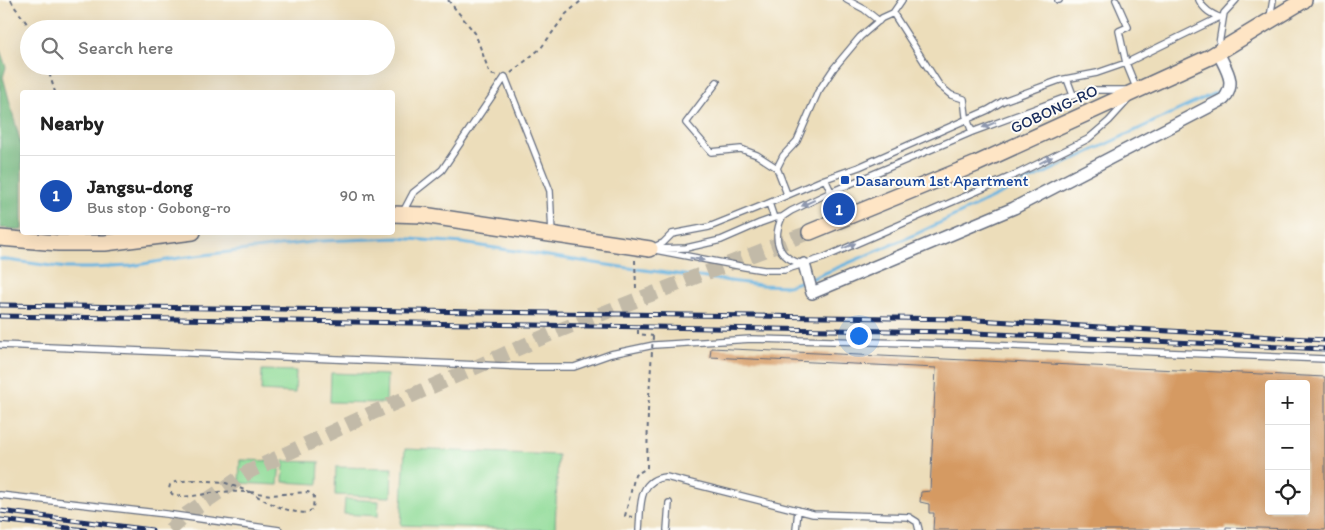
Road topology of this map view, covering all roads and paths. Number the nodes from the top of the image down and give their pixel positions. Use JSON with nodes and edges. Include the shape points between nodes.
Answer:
{"nodes":[{"id":1,"x":11,"y":0,"type":"edge"},
{"id":2,"x":448,"y":0,"type":"edge"},
{"id":3,"x":582,"y":0,"type":"edge"},
{"id":4,"x":847,"y":0,"type":"edge"},
{"id":5,"x":902,"y":0,"type":"edge"},
{"id":6,"x":1116,"y":0,"type":"edge"},
{"id":7,"x":1198,"y":0,"type":"edge"},
{"id":8,"x":1236,"y":0,"type":"edge"},
{"id":9,"x":1274,"y":0,"type":"edge"},
{"id":10,"x":1304,"y":0,"type":"edge"},
{"id":11,"x":893,"y":13,"type":"junction"},
{"id":12,"x":1222,"y":18,"type":"junction"},
{"id":13,"x":24,"y":20,"type":"edge"},
{"id":14,"x":879,"y":21,"type":"junction"},
{"id":15,"x":1269,"y":21,"type":"junction"},
{"id":16,"x":1218,"y":52,"type":"junction"},
{"id":17,"x":1126,"y":63,"type":"junction"},
{"id":18,"x":50,"y":75,"type":"edge"},
{"id":19,"x":505,"y":78,"type":"junction"},
{"id":20,"x":1067,"y":79,"type":"junction"},
{"id":21,"x":717,"y":82,"type":"dead end"},
{"id":22,"x":54,"y":90,"type":"edge"},
{"id":23,"x":1137,"y":90,"type":"junction"},
{"id":24,"x":1073,"y":95,"type":"junction"},
{"id":25,"x":967,"y":120,"type":"junction"},
{"id":26,"x":972,"y":132,"type":"junction"},
{"id":27,"x":777,"y":168,"type":"junction"},
{"id":28,"x":825,"y":179,"type":"junction"},
{"id":29,"x":831,"y":192,"type":"junction"},
{"id":30,"x":787,"y":194,"type":"junction"},
{"id":31,"x":769,"y":203,"type":"junction"},
{"id":32,"x":397,"y":214,"type":"edge"},
{"id":33,"x":782,"y":217,"type":"junction"},
{"id":34,"x":774,"y":218,"type":"junction"},
{"id":35,"x":810,"y":232,"type":"tunnel mouth"},
{"id":36,"x":169,"y":235,"type":"edge"},
{"id":37,"x":552,"y":236,"type":"junction"},
{"id":38,"x":0,"y":238,"type":"edge"},
{"id":39,"x":650,"y":250,"type":"junction"},
{"id":40,"x":635,"y":262,"type":"dead end"},
{"id":41,"x":804,"y":267,"type":"junction"},
{"id":42,"x":636,"y":289,"type":"dead end"},
{"id":43,"x":638,"y":330,"type":"dead end"},
{"id":44,"x":0,"y":345,"type":"edge"},
{"id":45,"x":1325,"y":359,"type":"edge"},
{"id":46,"x":250,"y":492,"type":"junction"},
{"id":47,"x":0,"y":495,"type":"edge"},
{"id":48,"x":669,"y":503,"type":"dead end"},
{"id":49,"x":798,"y":510,"type":"junction"},
{"id":50,"x":640,"y":518,"type":"junction"},
{"id":51,"x":279,"y":530,"type":"edge"},
{"id":52,"x":639,"y":530,"type":"edge"},
{"id":53,"x":667,"y":530,"type":"edge"},
{"id":54,"x":796,"y":530,"type":"edge"},
{"id":55,"x":919,"y":530,"type":"edge"}],
"edges":[{"from":1,"to":13,"type":"path"},
{"from":2,"to":19,"type":"path","via":[[475,33],[490,74]]},
{"from":3,"to":19,"type":"path","via":[[566,14],[541,48]]},
{"from":4,"to":14,"type":"lane"},
{"from":5,"to":11,"type":"lane"},
{"from":6,"to":17,"type":"lane","via":[[1128,27],[1119,31]]},
{"from":7,"to":12,"type":"lane","via":[[1203,8]]},
{"from":8,"to":12,"type":"lane"},
{"from":9,"to":15,"type":"lane"},
{"from":10,"to":15,"type":"main road","name":"GOBONG-RO"},
{"from":11,"to":14,"type":"lane"},
{"from":11,"to":25,"type":"lane","via":[[939,85],[951,95],[964,99]]},
{"from":12,"to":16,"type":"lane"},
{"from":12,"to":17,"type":"lane"},
{"from":14,"to":27,"type":"lane","via":[[860,36],[834,68],[818,92],[797,141]]},
{"from":15,"to":16,"type":"main road","name":"GOBONG-RO"},
{"from":16,"to":23,"type":"main road","name":"GOBONG-RO"},
{"from":16,"to":41,"type":"street","via":[[1231,88],[1224,99],[1014,208],[812,293]]},
{"from":17,"to":20,"type":"lane"},
{"from":17,"to":23,"type":"lane"},
{"from":18,"to":22,"type":"path"},
{"from":19,"to":32,"type":"lane","via":[[442,170],[413,193]]},
{"from":19,"to":37,"type":"lane","via":[[550,191]]},
{"from":20,"to":24,"type":"lane"},
{"from":20,"to":25,"type":"lane","via":[[1003,101]]},
{"from":21,"to":27,"type":"lane","via":[[686,123],[711,152],[741,148],[757,154]]},
{"from":23,"to":24,"type":"lane","via":[[1094,90]]},
{"from":23,"to":35,"type":"main road","name":"GOBONG-RO","via":[[976,164]]},
{"from":41,"to":23,"type":"lane","one_way":true,"via":[[1019,173],[1088,139],[1109,122]]},
{"from":24,"to":26,"type":"lane","one_way":true},
{"from":25,"to":26,"type":"lane"},
{"from":25,"to":28,"type":"lane","via":[[859,168]]},
{"from":26,"to":29,"type":"lane"},
{"from":27,"to":30,"type":"lane"},
{"from":28,"to":29,"type":"lane"},
{"from":28,"to":30,"type":"lane"},
{"from":29,"to":33,"type":"lane","one_way":true},
{"from":30,"to":31,"type":"lane"},
{"from":31,"to":34,"type":"lane"},
{"from":31,"to":39,"type":"lane","via":[[709,227],[672,234]]},
{"from":32,"to":37,"type":"main road","via":[[423,215]]},
{"from":33,"to":34,"type":"lane"},
{"from":33,"to":41,"type":"lane","via":[[776,238],[782,253]]},
{"from":34,"to":39,"type":"lane","via":[[708,244]]},
{"from":36,"to":38,"type":"main road","via":[[105,243]]},
{"from":37,"to":39,"type":"main road"},
{"from":39,"to":41,"type":"lane","one_way":true,"via":[[764,270]]},
{"from":40,"to":42,"type":"path"},
{"from":43,"to":50,"type":"path","bridge":true,"via":[[638,334],[653,336],[647,468],[635,475],[625,516]]},
{"from":44,"to":45,"type":"lane","via":[[526,367],[574,367],[611,354],[654,345],[752,340],[987,345]]},
{"from":46,"to":46,"type":"path","via":[[271,495],[308,492],[314,496],[312,509],[307,513],[287,511]]},
{"from":46,"to":46,"type":"path","via":[[212,480],[175,482],[169,489],[180,497]]},
{"from":47,"to":51,"type":"lane"},
{"from":48,"to":53,"type":"lane"},
{"from":49,"to":50,"type":"lane","via":[[666,477],[654,479],[647,486],[641,499]]},
{"from":49,"to":54,"type":"lane"},
{"from":49,"to":55,"type":"lane","via":[[813,514],[909,517],[917,522]]},
{"from":50,"to":52,"type":"lane"}]}
